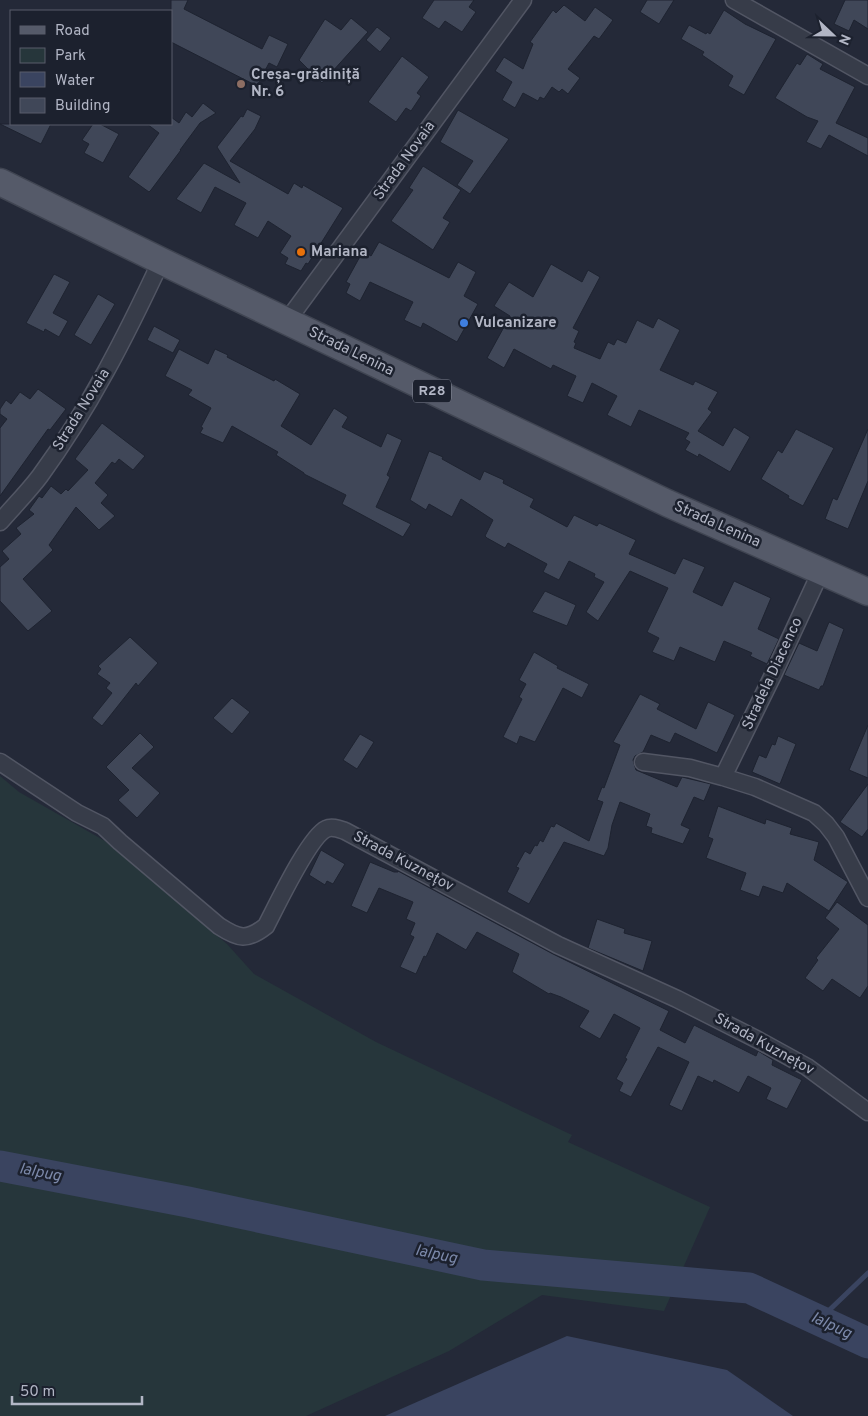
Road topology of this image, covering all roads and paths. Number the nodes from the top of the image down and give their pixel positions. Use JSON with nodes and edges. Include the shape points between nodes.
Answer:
{"nodes":[{"id":1,"x":523,"y":0,"type":"edge"},
{"id":2,"x":734,"y":0,"type":"edge"},
{"id":3,"x":868,"y":76,"type":"edge"},
{"id":4,"x":0,"y":182,"type":"edge"},
{"id":5,"x":161,"y":261,"type":"junction"},
{"id":6,"x":287,"y":322,"type":"junction"},
{"id":7,"x":0,"y":522,"type":"edge"},
{"id":8,"x":821,"y":571,"type":"junction"},
{"id":9,"x":868,"y":592,"type":"edge"},
{"id":10,"x":0,"y":762,"type":"edge"},
{"id":11,"x":644,"y":762,"type":"dead end"},
{"id":12,"x":723,"y":777,"type":"junction"},
{"id":13,"x":868,"y":898,"type":"edge"},
{"id":14,"x":868,"y":1112,"type":"edge"}],
"edges":[{"from":1,"to":6,"type":"street","name":"Strada Novaia"},
{"from":2,"to":3,"type":"street"},
{"from":4,"to":5,"type":"main road","name":"Strada Lenina","number":"R28"},
{"from":5,"to":6,"type":"main road","name":"Strada Lenina","number":"R28"},
{"from":5,"to":7,"type":"street","name":"Strada Novaia","via":[[104,377],[39,478]]},
{"from":6,"to":8,"type":"main road","name":"Strada Lenina","number":"R28","via":[[667,503]]},
{"from":8,"to":9,"type":"main road","name":"Strada Lenina","number":"R28"},
{"from":8,"to":12,"type":"street","name":"Stradela Diacenco"},
{"from":10,"to":14,"type":"street","name":"Strada Kuznețov","via":[[77,813],[103,826],[231,933],[244,938],[266,926],[308,849],[326,828],[334,828],[558,945],[758,1040],[807,1067]]},
{"from":11,"to":12,"type":"street","via":[[690,768]]},
{"from":12,"to":13,"type":"street","via":[[755,787],[806,810],[826,824]]}]}
